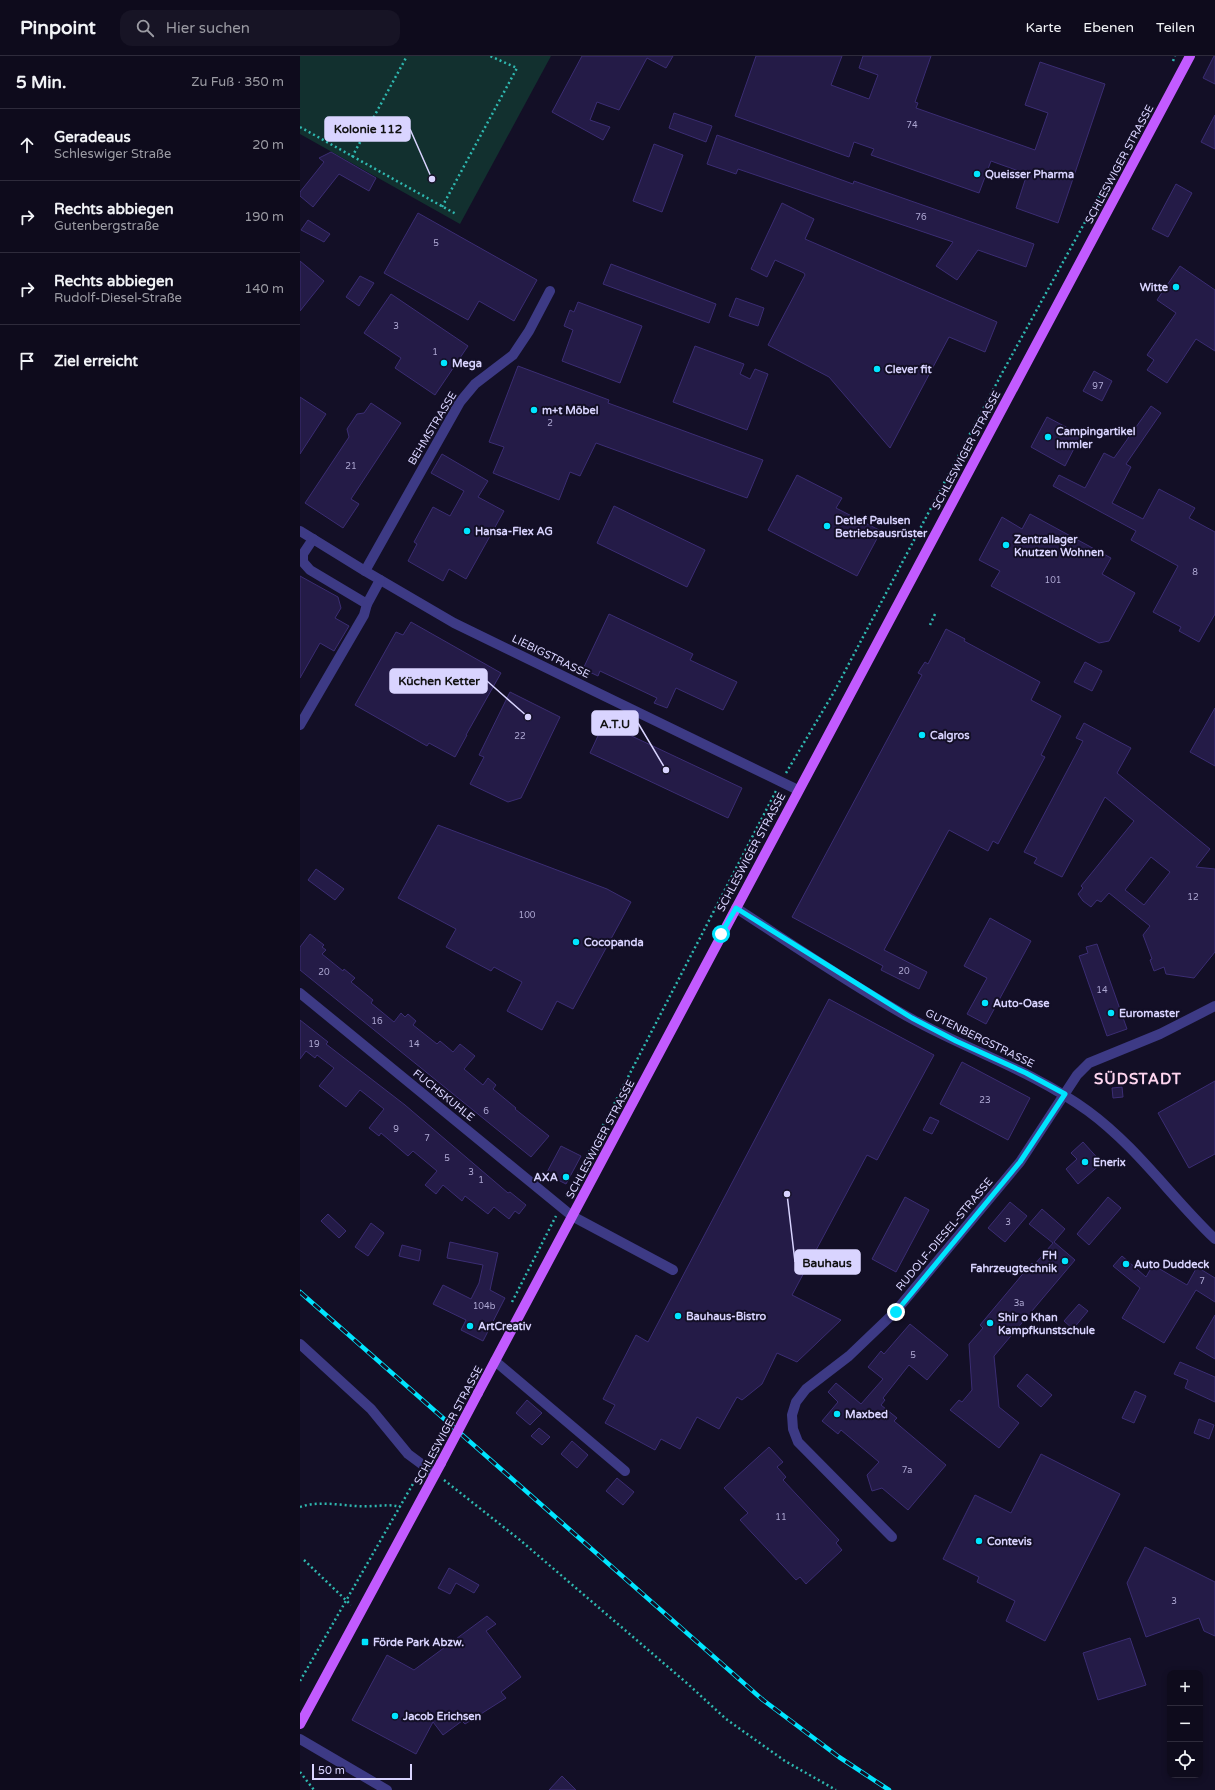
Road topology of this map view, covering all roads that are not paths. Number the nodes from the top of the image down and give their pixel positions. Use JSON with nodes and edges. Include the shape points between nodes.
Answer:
{"nodes":[{"id":1,"x":1190,"y":56,"type":"edge"},
{"id":2,"x":550,"y":291,"type":"dead end"},
{"id":3,"x":300,"y":531,"type":"edge"},
{"id":4,"x":313,"y":539,"type":"junction"},
{"id":5,"x":365,"y":571,"type":"junction"},
{"id":6,"x":380,"y":580,"type":"junction"},
{"id":7,"x":366,"y":604,"type":"junction"},
{"id":8,"x":300,"y":725,"type":"edge"},
{"id":9,"x":798,"y":790,"type":"junction"},
{"id":10,"x":736,"y":908,"type":"junction"},
{"id":11,"x":300,"y":993,"type":"edge"},
{"id":12,"x":1215,"y":1006,"type":"edge"},
{"id":13,"x":1065,"y":1094,"type":"junction"},
{"id":14,"x":572,"y":1216,"type":"junction"},
{"id":15,"x":1215,"y":1239,"type":"edge"},
{"id":16,"x":673,"y":1270,"type":"dead end"},
{"id":17,"x":300,"y":1344,"type":"edge"},
{"id":18,"x":495,"y":1361,"type":"junction"},
{"id":19,"x":625,"y":1471,"type":"dead end"},
{"id":20,"x":435,"y":1474,"type":"junction"},
{"id":21,"x":892,"y":1537,"type":"dead end"},
{"id":22,"x":300,"y":1724,"type":"edge"},
{"id":23,"x":300,"y":1738,"type":"edge"},
{"id":24,"x":387,"y":1790,"type":"edge"}],
"edges":[{"from":1,"to":9,"type":"main road","name":"SCHLESWIGER STRASSE"},
{"from":2,"to":5,"type":"street","name":"BEHMSTRASSE","via":[[529,332],[513,355],[475,384],[460,402]]},
{"from":3,"to":4,"type":"street","name":"LIEBIGSTRASSE"},
{"from":4,"to":5,"type":"street","name":"LIEBIGSTRASSE"},
{"from":4,"to":7,"type":"street","via":[[303,554],[303,562],[310,570]]},
{"from":5,"to":6,"type":"street","name":"LIEBIGSTRASSE"},
{"from":6,"to":7,"type":"street"},
{"from":6,"to":9,"type":"street","name":"LIEBIGSTRASSE","via":[[454,623]]},
{"from":7,"to":8,"type":"street","via":[[364,615]]},
{"from":9,"to":10,"type":"main road","name":"SCHLESWIGER STRASSE"},
{"from":10,"to":13,"type":"street","name":"GUTENBERGSTRASSE","via":[[912,1018]]},
{"from":10,"to":14,"type":"main road","name":"SCHLESWIGER STRASSE"},
{"from":11,"to":14,"type":"street","name":"FUCHSKUHLE"},
{"from":12,"to":13,"type":"street","via":[[1160,1034],[1089,1063],[1077,1075]]},
{"from":13,"to":15,"type":"street","name":"GUTENBERGSTRASSE","via":[[1089,1112],[1146,1164]]},
{"from":13,"to":21,"type":"street","name":"RUDOLF-DIESEL-STRASSE","via":[[1020,1162],[896,1312],[849,1356],[806,1389],[796,1402],[792,1422],[798,1442]]},
{"from":14,"to":16,"type":"street","name":"FUCHSKUHLE"},
{"from":14,"to":18,"type":"main road","name":"SCHLESWIGER STRASSE"},
{"from":17,"to":20,"type":"street","via":[[370,1409],[408,1454]]},
{"from":18,"to":19,"type":"street"},
{"from":18,"to":20,"type":"main road","name":"SCHLESWIGER STRASSE","bridge":true},
{"from":20,"to":22,"type":"main road","name":"SCHLESWIGER STRASSE"},
{"from":23,"to":24,"type":"street"}]}
